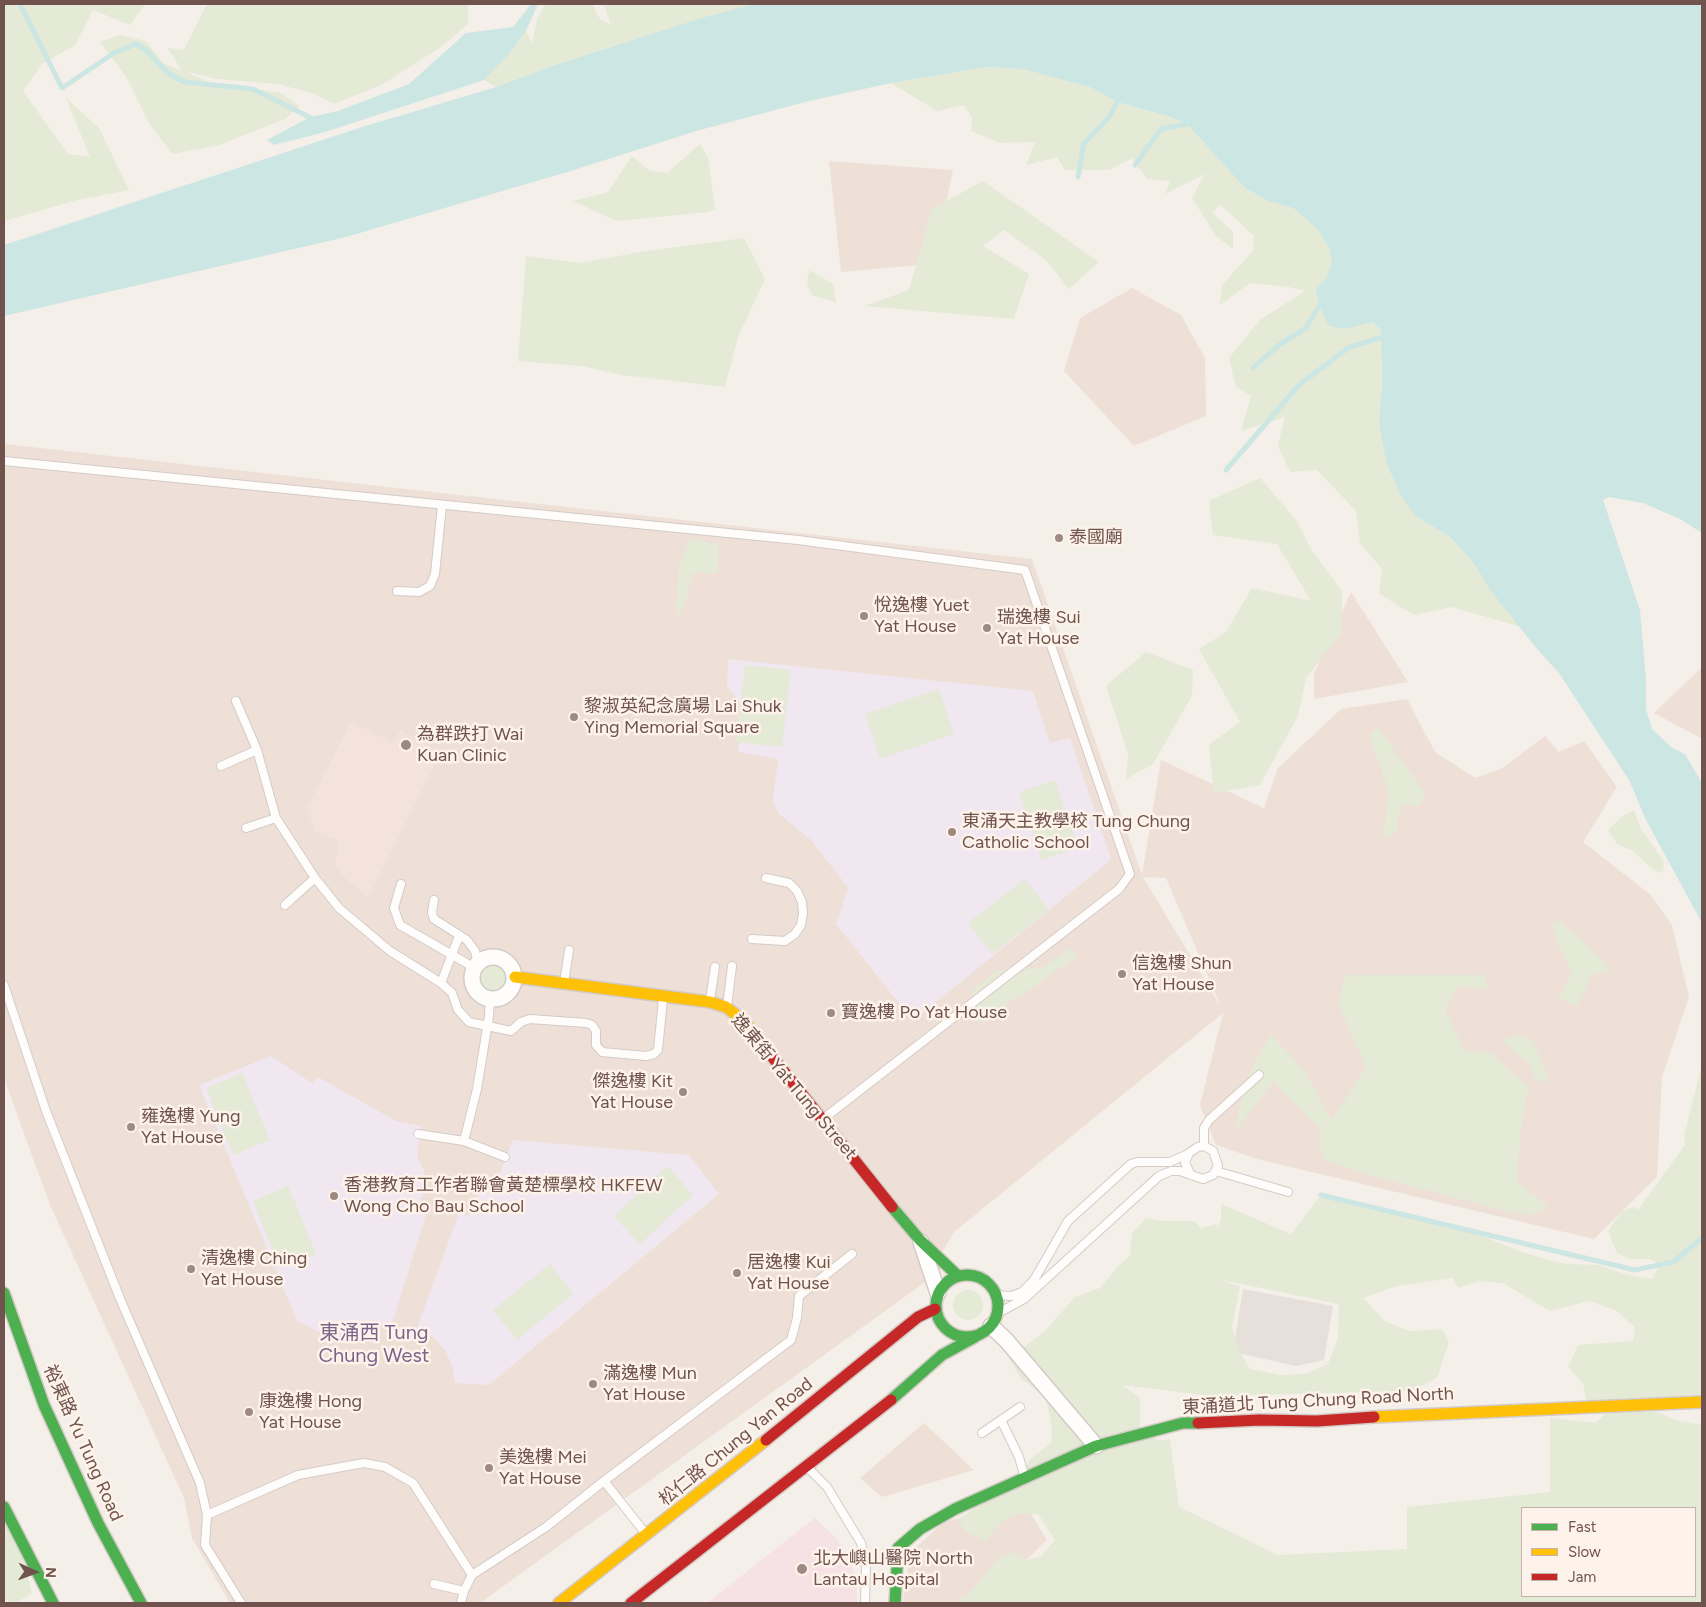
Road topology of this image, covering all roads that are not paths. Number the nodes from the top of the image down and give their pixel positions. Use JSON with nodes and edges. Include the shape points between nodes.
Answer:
{"nodes":[{"id":1,"x":4,"y":461,"type":"edge"},
{"id":2,"x":442,"y":505,"type":"junction"},
{"id":3,"x":397,"y":591,"type":"dead end"},
{"id":4,"x":236,"y":701,"type":"dead end"},
{"id":5,"x":256,"y":750,"type":"junction"},
{"id":6,"x":221,"y":766,"type":"dead end"},
{"id":7,"x":276,"y":818,"type":"junction"},
{"id":8,"x":246,"y":828,"type":"dead end"},
{"id":9,"x":315,"y":878,"type":"junction"},
{"id":10,"x":766,"y":878,"type":"dead end"},
{"id":11,"x":401,"y":884,"type":"dead end"},
{"id":12,"x":434,"y":900,"type":"dead end"},
{"id":13,"x":285,"y":905,"type":"dead end"},
{"id":14,"x":459,"y":936,"type":"junction"},
{"id":15,"x":752,"y":939,"type":"dead end"},
{"id":16,"x":569,"y":950,"type":"dead end"},
{"id":17,"x":450,"y":954,"type":"junction"},
{"id":18,"x":477,"y":965,"type":"junction"},
{"id":19,"x":732,"y":966,"type":"dead end"},
{"id":20,"x":714,"y":968,"type":"dead end"},
{"id":21,"x":515,"y":977,"type":"junction"},
{"id":22,"x":564,"y":982,"type":"junction"},
{"id":23,"x":441,"y":983,"type":"junction"},
{"id":24,"x":4,"y":985,"type":"edge"},
{"id":25,"x":664,"y":996,"type":"junction"},
{"id":26,"x":490,"y":999,"type":"junction"},
{"id":27,"x":710,"y":1002,"type":"junction"},
{"id":28,"x":726,"y":1008,"type":"junction"},
{"id":29,"x":488,"y":1026,"type":"junction"},
{"id":30,"x":1259,"y":1075,"type":"dead end"},
{"id":31,"x":821,"y":1120,"type":"junction"},
{"id":32,"x":418,"y":1134,"type":"dead end"},
{"id":33,"x":464,"y":1141,"type":"junction"},
{"id":34,"x":1204,"y":1146,"type":"junction"},
{"id":35,"x":1188,"y":1154,"type":"junction"},
{"id":36,"x":505,"y":1157,"type":"dead end"},
{"id":37,"x":1216,"y":1171,"type":"junction"},
{"id":38,"x":1191,"y":1175,"type":"junction"},
{"id":39,"x":1288,"y":1192,"type":"dead end"},
{"id":40,"x":920,"y":1240,"type":"junction"},
{"id":41,"x":852,"y":1254,"type":"dead end"},
{"id":42,"x":958,"y":1276,"type":"junction"},
{"id":43,"x":4,"y":1293,"type":"edge"},
{"id":44,"x":938,"y":1293,"type":"junction"},
{"id":45,"x":996,"y":1295,"type":"junction"},
{"id":46,"x":936,"y":1309,"type":"junction"},
{"id":47,"x":994,"y":1320,"type":"junction"},
{"id":48,"x":975,"y":1337,"type":"junction"},
{"id":49,"x":1702,"y":1402,"type":"edge"},
{"id":50,"x":1020,"y":1407,"type":"dead end"},
{"id":51,"x":1001,"y":1420,"type":"junction"},
{"id":52,"x":982,"y":1433,"type":"dead end"},
{"id":53,"x":1096,"y":1446,"type":"junction"},
{"id":54,"x":806,"y":1466,"type":"junction"},
{"id":55,"x":1026,"y":1480,"type":"junction"},
{"id":56,"x":604,"y":1481,"type":"junction"},
{"id":57,"x":4,"y":1507,"type":"edge"},
{"id":58,"x":207,"y":1515,"type":"junction"},
{"id":59,"x":648,"y":1535,"type":"junction"},
{"id":60,"x":472,"y":1575,"type":"junction"},
{"id":61,"x":434,"y":1584,"type":"dead end"},
{"id":62,"x":464,"y":1590,"type":"junction"},
{"id":63,"x":54,"y":1603,"type":"edge"},
{"id":64,"x":141,"y":1603,"type":"edge"},
{"id":65,"x":241,"y":1603,"type":"edge"},
{"id":66,"x":462,"y":1603,"type":"edge"},
{"id":67,"x":558,"y":1603,"type":"edge"},
{"id":68,"x":631,"y":1603,"type":"edge"},
{"id":69,"x":865,"y":1603,"type":"edge"},
{"id":70,"x":895,"y":1603,"type":"edge"}],
"edges":[{"from":1,"to":2,"type":"lane"},
{"from":2,"to":3,"type":"lane","via":[[430,586],[419,592]]},
{"from":2,"to":31,"type":"lane","via":[[798,540],[1025,570],[1130,874],[1119,889]]},
{"from":4,"to":5,"type":"lane"},
{"from":5,"to":6,"type":"lane"},
{"from":5,"to":7,"type":"lane"},
{"from":7,"to":8,"type":"lane"},
{"from":7,"to":9,"type":"lane"},
{"from":9,"to":13,"type":"lane"},
{"from":9,"to":23,"type":"lane","via":[[339,908],[390,951]]},
{"from":10,"to":15,"type":"lane","via":[[778,879],[793,887],[802,902],[803,914],[795,934],[785,941]]},
{"from":11,"to":17,"type":"lane","via":[[394,908],[400,925]]},
{"from":12,"to":14,"type":"lane","via":[[434,919]]},
{"from":14,"to":17,"type":"lane"},
{"from":14,"to":18,"type":"lane","via":[[472,945]]},
{"from":16,"to":22,"type":"lane"},
{"from":17,"to":18,"type":"lane"},
{"from":17,"to":23,"type":"lane"},
{"from":18,"to":21,"type":"street","via":[[491,957],[504,960]]},
{"from":18,"to":26,"type":"street","via":[[472,974],[474,988]]},
{"from":19,"to":28,"type":"lane"},
{"from":20,"to":27,"type":"lane"},
{"from":21,"to":22,"type":"street","name":"逸東街 Yat Tung Street"},
{"from":21,"to":26,"type":"street","via":[[508,994]]},
{"from":22,"to":25,"type":"street","name":"逸東街 Yat Tung Street"},
{"from":23,"to":29,"type":"lane","via":[[452,993],[458,1010],[470,1022]]},
{"from":24,"to":58,"type":"lane","via":[[46,1111],[121,1301],[200,1483]]},
{"from":25,"to":27,"type":"street","name":"逸東街 Yat Tung Street"},
{"from":25,"to":29,"type":"lane","via":[[658,1050],[650,1055],[602,1052],[596,1045],[596,1031],[586,1023],[530,1019],[521,1022],[511,1032]]},
{"from":26,"to":29,"type":"lane"},
{"from":27,"to":28,"type":"street","name":"逸東街 Yat Tung Street"},
{"from":28,"to":31,"type":"street","name":"逸東街 Yat Tung Street","via":[[744,1021]]},
{"from":29,"to":33,"type":"lane"},
{"from":30,"to":34,"type":"lane","via":[[1209,1120],[1204,1128]]},
{"from":31,"to":40,"type":"street","name":"逸東街 Yat Tung Street"},
{"from":32,"to":33,"type":"lane"},
{"from":33,"to":36,"type":"lane"},
{"from":34,"to":35,"type":"lane"},
{"from":34,"to":37,"type":"lane","via":[[1216,1156]]},
{"from":35,"to":38,"type":"lane","via":[[1186,1163]]},
{"from":35,"to":45,"type":"lane","via":[[1170,1162],[1131,1164],[1068,1221],[1034,1280],[1022,1292],[1012,1296]]},
{"from":37,"to":38,"type":"lane","via":[[1203,1179]]},
{"from":37,"to":39,"type":"lane"},
{"from":38,"to":47,"type":"lane","via":[[1170,1171],[1158,1176],[1024,1299]]},
{"from":40,"to":42,"type":"street","name":"逸東街 Yat Tung Street"},
{"from":40,"to":44,"type":"street","name":"逸東街 Yat Tung Street"},
{"from":41,"to":56,"type":"lane","via":[[799,1296],[791,1340]]},
{"from":42,"to":44,"type":"street","via":[[949,1280]]},
{"from":42,"to":45,"type":"street","via":[[976,1276],[985,1280]]},
{"from":43,"to":64,"type":"street","name":"裕東路 Yu Tung Road","via":[[44,1405],[98,1523]]},
{"from":44,"to":46,"type":"street"},
{"from":45,"to":47,"type":"street"},
{"from":46,"to":48,"type":"street","via":[[944,1329],[964,1338]]},
{"from":46,"to":59,"type":"street","name":"松仁路 Chung Yan Road","via":[[918,1318]]},
{"from":47,"to":48,"type":"street"},
{"from":47,"to":53,"type":"street","via":[[1006,1340]]},
{"from":48,"to":54,"type":"street","via":[[942,1355],[901,1392]]},
{"from":49,"to":53,"type":"street","name":"東涌道北 Tung Chung Road North","via":[[1317,1421],[1183,1423]]},
{"from":50,"to":51,"type":"lane"},
{"from":51,"to":52,"type":"lane"},
{"from":51,"to":55,"type":"lane"},
{"from":53,"to":55,"type":"street","name":"東涌道北 Tung Chung Road North"},
{"from":54,"to":68,"type":"street"},
{"from":54,"to":69,"type":"lane","via":[[827,1487],[862,1543],[866,1567]]},
{"from":55,"to":70,"type":"street","name":"東涌道北 Tung Chung Road North","via":[[956,1509],[920,1529],[898,1548]]},
{"from":56,"to":59,"type":"lane"},
{"from":56,"to":60,"type":"lane","via":[[546,1526]]},
{"from":57,"to":63,"type":"street"},
{"from":58,"to":60,"type":"lane","via":[[298,1475],[364,1463],[385,1467],[413,1483]]},
{"from":58,"to":65,"type":"lane","via":[[205,1545]]},
{"from":59,"to":67,"type":"street","name":"松仁路 Chung Yan Road"},
{"from":60,"to":62,"type":"lane"},
{"from":61,"to":62,"type":"lane"},
{"from":62,"to":66,"type":"lane"}]}
